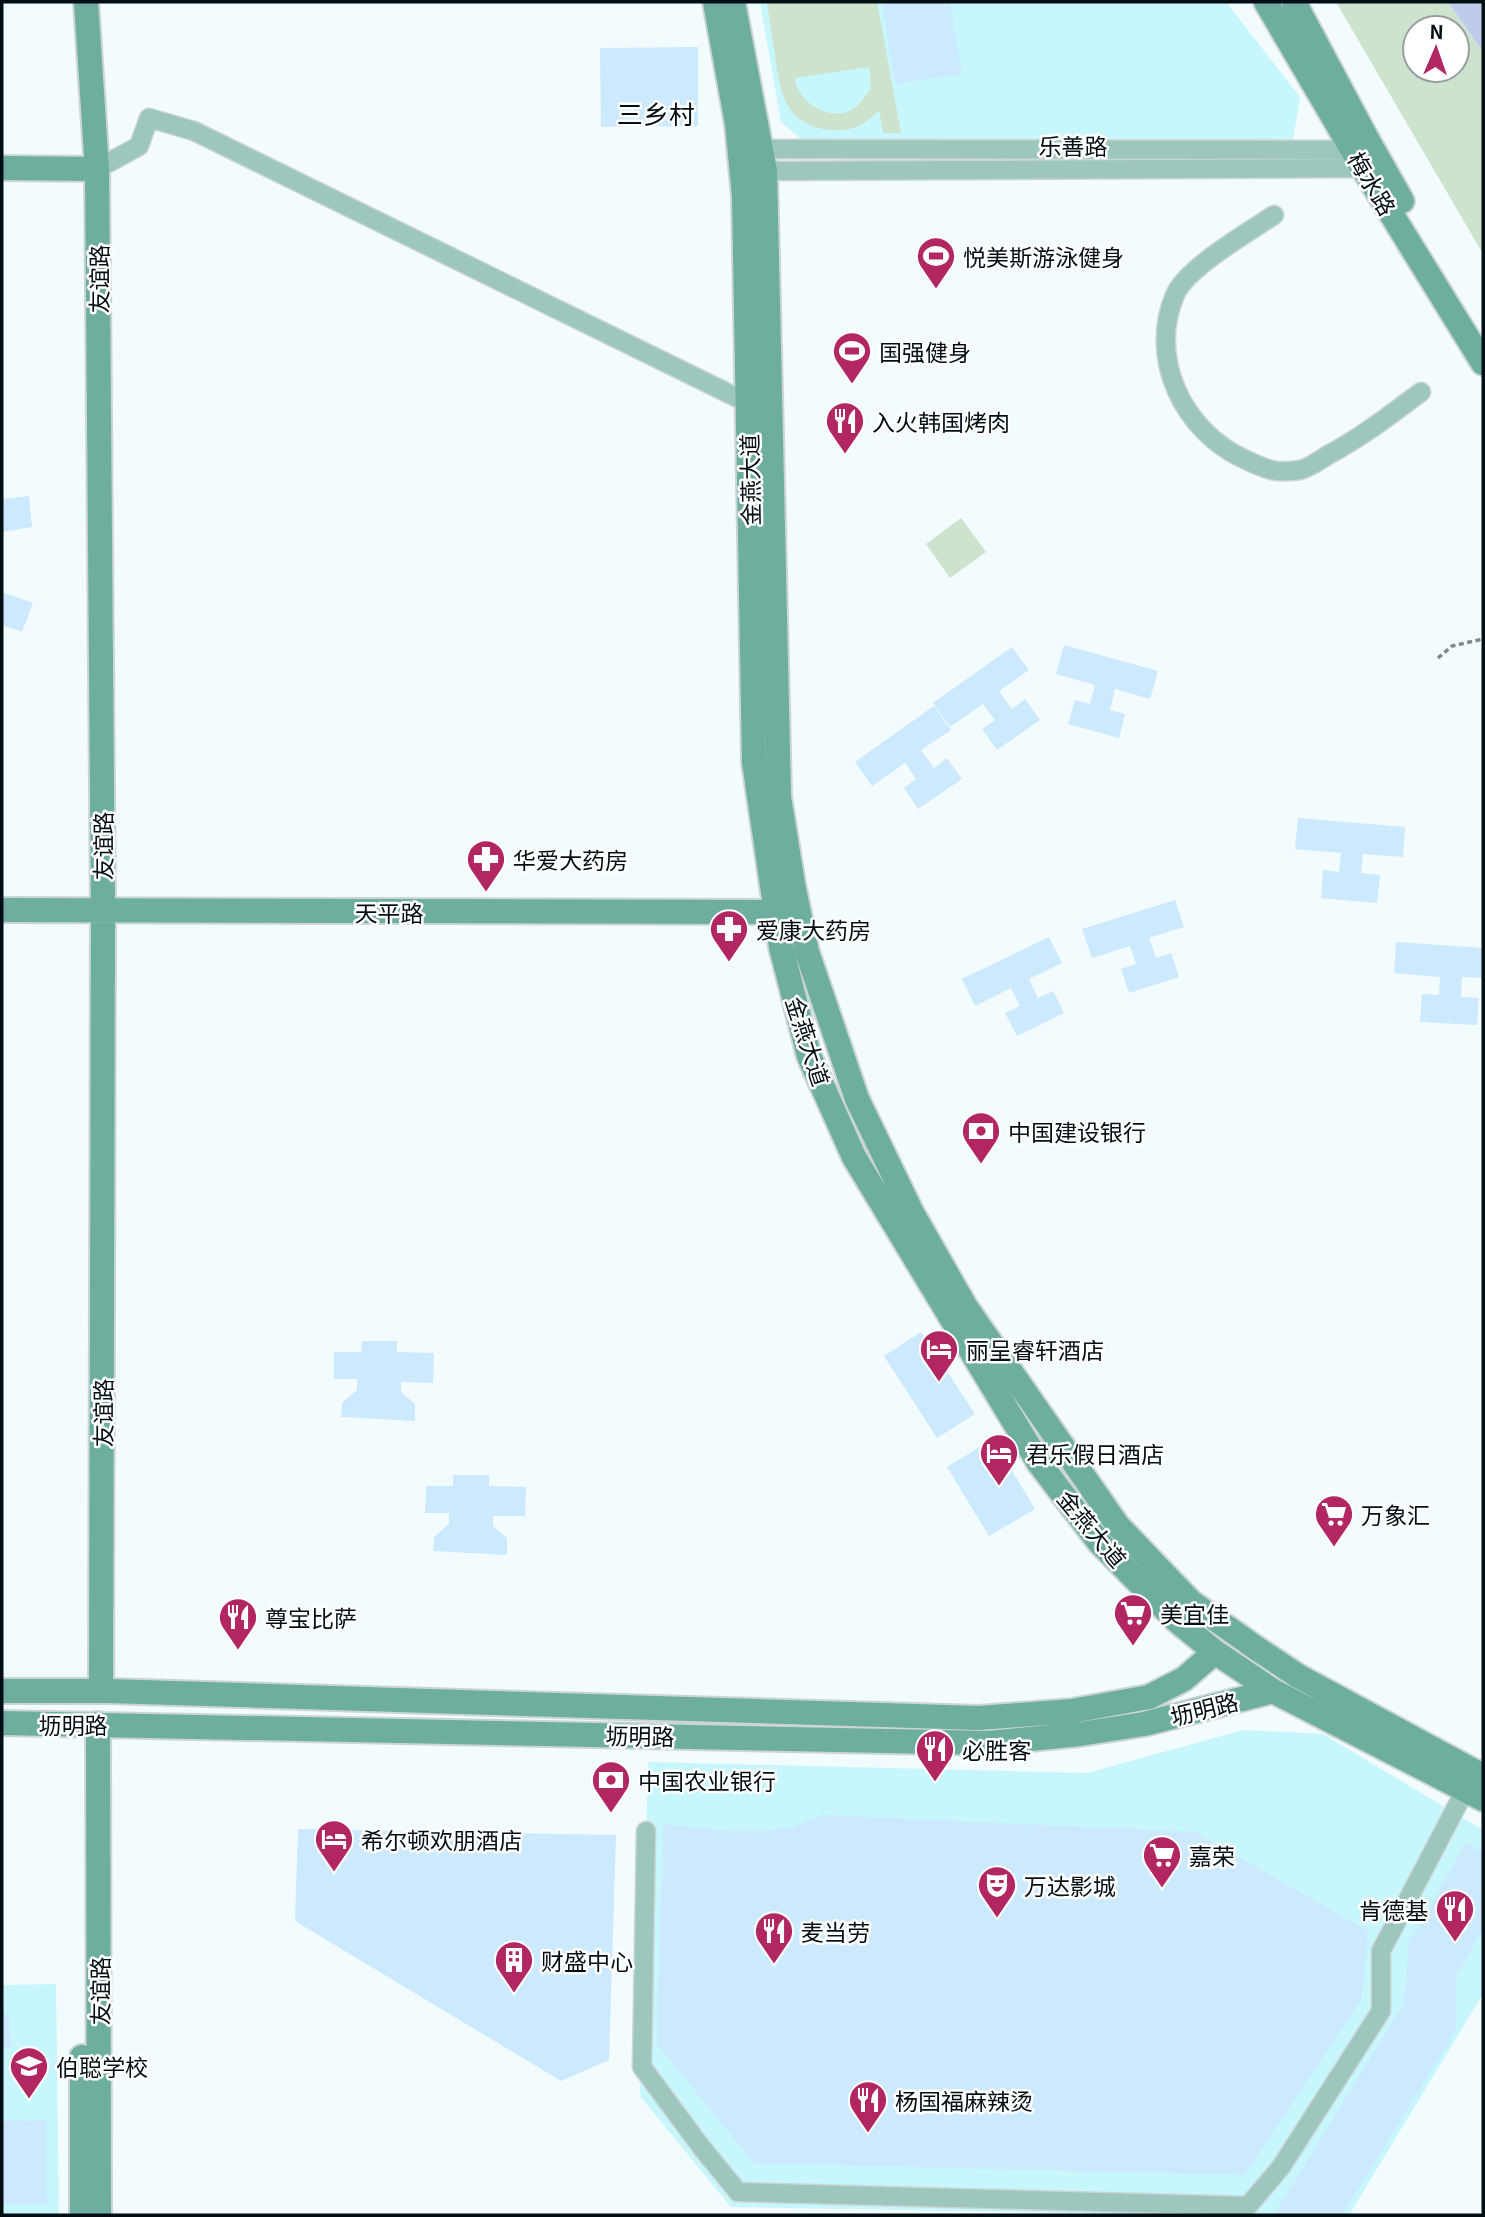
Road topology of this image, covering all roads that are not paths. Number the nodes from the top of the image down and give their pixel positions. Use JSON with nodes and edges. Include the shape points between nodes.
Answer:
{"nodes":[{"id":1,"x":86,"y":2,"type":"edge"},
{"id":2,"x":715,"y":2,"type":"edge"},
{"id":3,"x":733,"y":2,"type":"edge"},
{"id":4,"x":1266,"y":2,"type":"edge"},
{"id":5,"x":1294,"y":2,"type":"edge"},
{"id":6,"x":1365,"y":155,"type":"junction"},
{"id":7,"x":763,"y":160,"type":"junction"},
{"id":8,"x":2,"y":167,"type":"edge"},
{"id":9,"x":97,"y":169,"type":"junction"},
{"id":10,"x":1274,"y":215,"type":"dead end"},
{"id":11,"x":1483,"y":337,"type":"edge"},
{"id":12,"x":1483,"y":363,"type":"edge"},
{"id":13,"x":1420,"y":392,"type":"dead end"},
{"id":14,"x":748,"y":403,"type":"junction"},
{"id":15,"x":2,"y":910,"type":"edge"},
{"id":16,"x":103,"y":912,"type":"junction"},
{"id":17,"x":776,"y":912,"type":"junction"},
{"id":18,"x":1215,"y":1653,"type":"junction"},
{"id":19,"x":2,"y":1691,"type":"edge"},
{"id":20,"x":101,"y":1691,"type":"junction"},
{"id":21,"x":1273,"y":1691,"type":"junction"},
{"id":22,"x":2,"y":1724,"type":"edge"},
{"id":23,"x":90,"y":1724,"type":"junction"},
{"id":24,"x":1483,"y":1776,"type":"edge"},
{"id":25,"x":1472,"y":1799,"type":"edge"},
{"id":26,"x":646,"y":1831,"type":"dead end"},
{"id":27,"x":82,"y":2215,"type":"edge"},
{"id":28,"x":99,"y":2215,"type":"edge"}],
"edges":[{"from":1,"to":9,"type":"main road","name":"友谊路"},
{"from":2,"to":14,"type":"main road","name":"金燕大道","via":[[737,124],[744,196]]},
{"from":3,"to":7,"type":"main road","name":"金燕大道"},
{"from":4,"to":6,"type":"main road","name":"梅水路"},
{"from":5,"to":6,"type":"main road","name":"梅水路"},
{"from":6,"to":7,"type":"street","name":"乐善路"},
{"from":6,"to":11,"type":"main road","name":"梅水路"},
{"from":6,"to":12,"type":"main road","name":"梅水路"},
{"from":7,"to":24,"type":"main road","name":"金燕大道","via":[[779,797],[807,952],[857,1099],[912,1213],[965,1306],[1118,1526],[1191,1602],[1256,1648],[1298,1676]]},
{"from":8,"to":9,"type":"main road"},
{"from":9,"to":14,"type":"street","via":[[139,146],[149,118],[194,131]]},
{"from":9,"to":16,"type":"main road","name":"友谊路"},
{"from":10,"to":13,"type":"street","via":[[1205,261],[1175,292],[1165,327],[1169,369],[1180,401],[1200,429],[1234,455],[1273,472],[1303,469],[1363,436]]},
{"from":14,"to":17,"type":"main road","name":"金燕大道","via":[[754,762]]},
{"from":15,"to":16,"type":"main road","name":"天平路"},
{"from":16,"to":17,"type":"main road","name":"天平路"},
{"from":16,"to":20,"type":"main road","name":"友谊路"},
{"from":17,"to":18,"type":"main road","name":"金燕大道","via":[[809,1056],[854,1157],[1039,1463],[1099,1542]]},
{"from":18,"to":20,"type":"main road","name":"坜明路","via":[[1184,1679],[1149,1697],[1072,1711],[979,1718]]},
{"from":18,"to":21,"type":"main road","name":"金燕大道"},
{"from":19,"to":20,"type":"main road","name":"坜明路"},
{"from":21,"to":23,"type":"main road","name":"坜明路","via":[[1144,1724],[989,1743]]},
{"from":21,"to":25,"type":"main road","name":"金燕大道"},
{"from":22,"to":23,"type":"main road","name":"坜明路"},
{"from":23,"to":27,"type":"main road","name":"友谊路"},
{"from":23,"to":28,"type":"main road","name":"友谊路"},
{"from":25,"to":26,"type":"street","via":[[1381,1951],[1381,2011],[1281,2167],[1248,2206],[738,2192],[642,2067]]}]}
